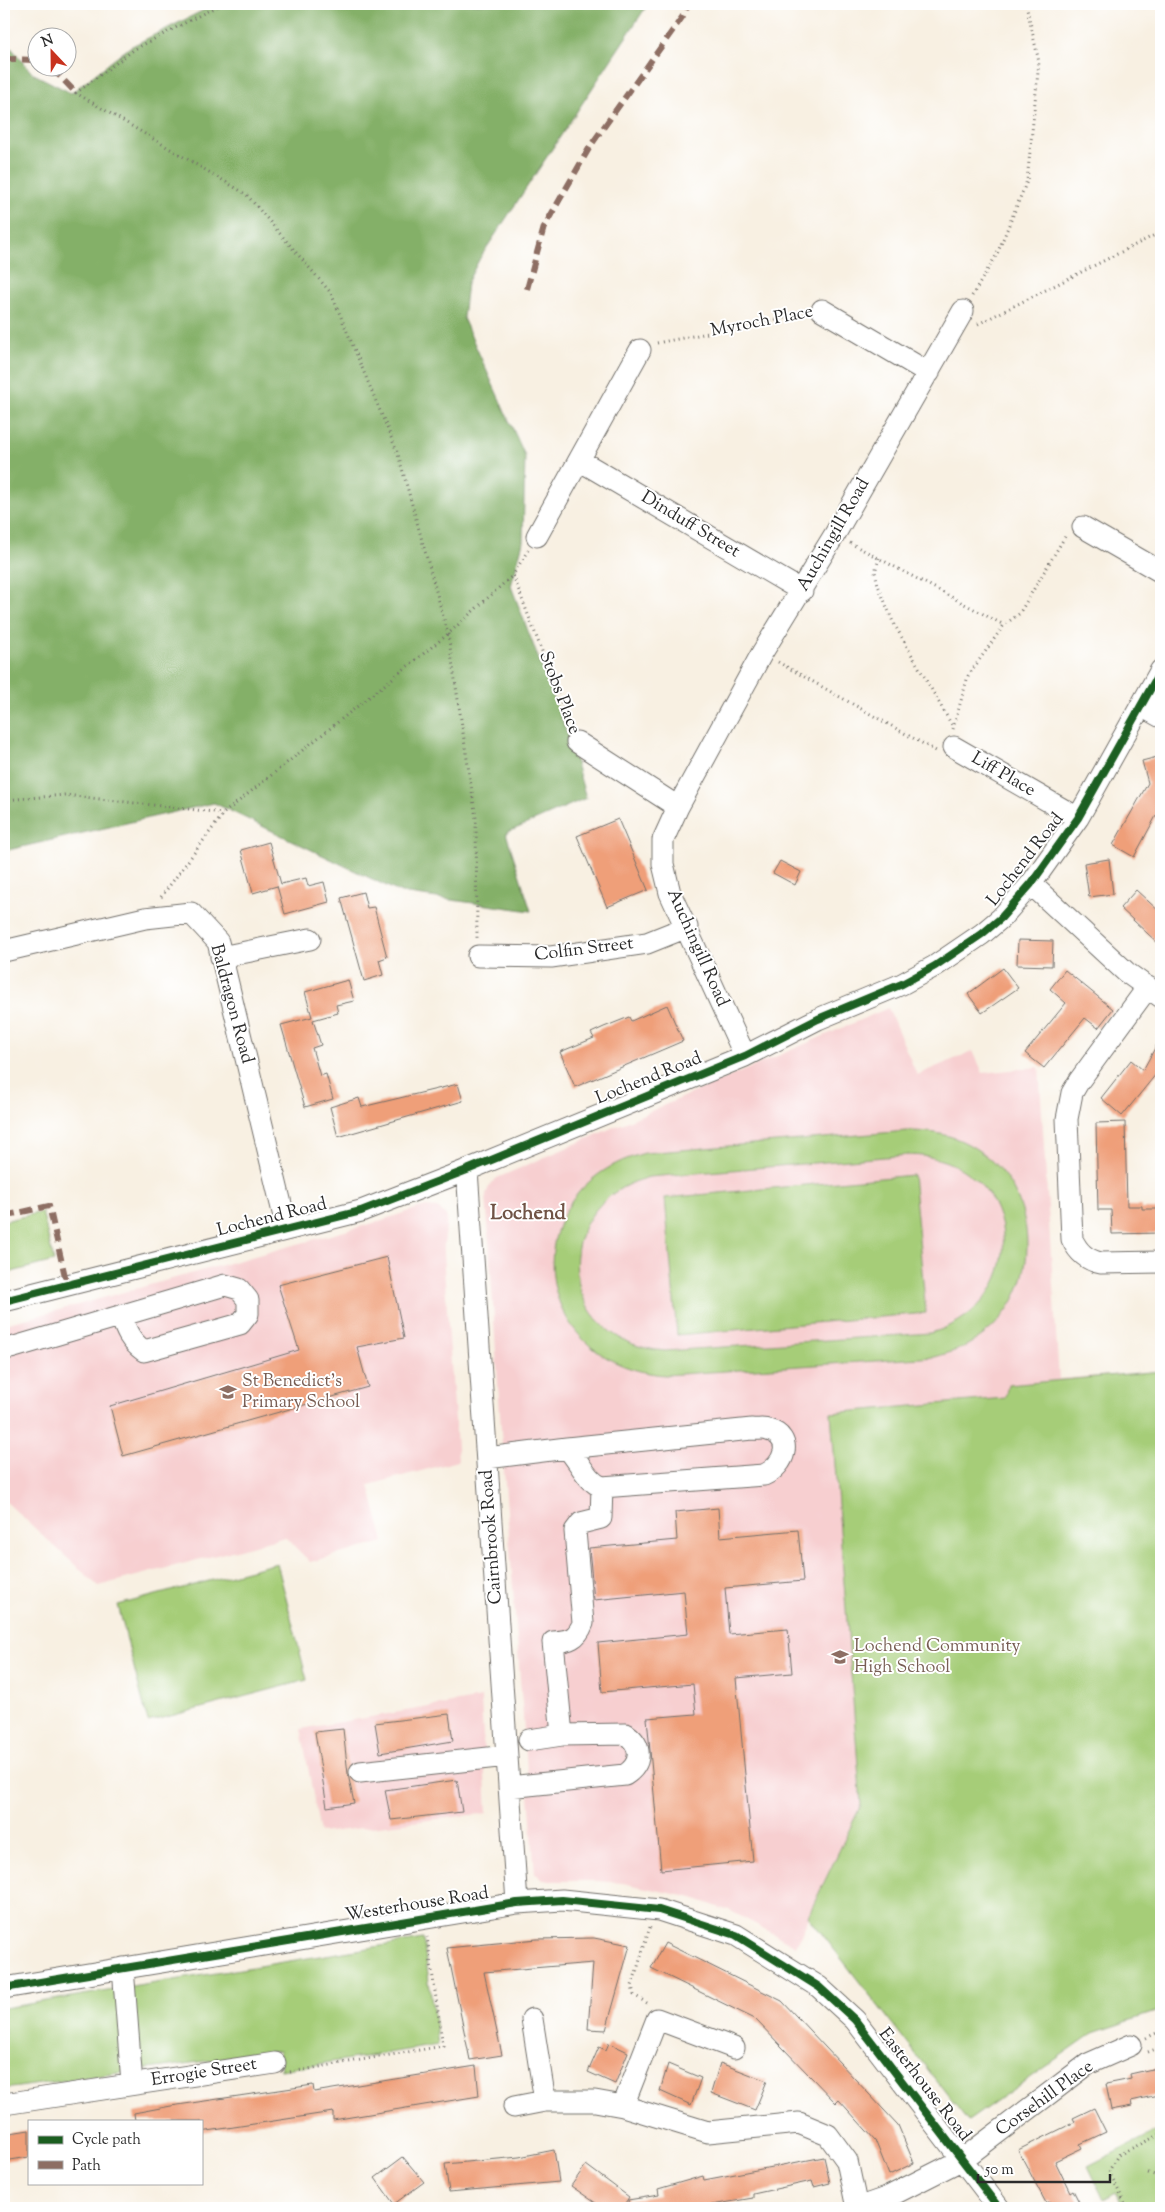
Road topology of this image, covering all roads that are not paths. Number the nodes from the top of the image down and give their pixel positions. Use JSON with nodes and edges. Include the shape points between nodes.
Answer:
{"nodes":[{"id":1,"x":822,"y":310,"type":"road end"},
{"id":2,"x":969,"y":318,"type":"road end"},
{"id":3,"x":640,"y":350,"type":"road end"},
{"id":4,"x":929,"y":373,"type":"junction"},
{"id":5,"x":579,"y":460,"type":"junction"},
{"id":6,"x":1083,"y":527,"type":"road end"},
{"id":7,"x":537,"y":536,"type":"road end"},
{"id":8,"x":1161,"y":572,"type":"edge"},
{"id":9,"x":802,"y":591,"type":"junction"},
{"id":10,"x":1161,"y":670,"type":"edge"},
{"id":11,"x":1141,"y":706,"type":"junction"},
{"id":12,"x":1161,"y":717,"type":"edge"},
{"id":13,"x":954,"y":737,"type":"road end"},
{"id":14,"x":577,"y":742,"type":"road end"},
{"id":15,"x":674,"y":814,"type":"junction"},
{"id":16,"x":1078,"y":818,"type":"junction"},
{"id":17,"x":1031,"y":884,"type":"junction"},
{"id":18,"x":687,"y":927,"type":"junction"},
{"id":19,"x":310,"y":939,"type":"dead end"},
{"id":20,"x":4,"y":951,"type":"edge"},
{"id":21,"x":478,"y":956,"type":"road end"},
{"id":22,"x":222,"y":957,"type":"junction"},
{"id":23,"x":1155,"y":992,"type":"edge"},
{"id":24,"x":745,"y":1056,"type":"junction"},
{"id":25,"x":467,"y":1170,"type":"junction"},
{"id":26,"x":288,"y":1229,"type":"junction"},
{"id":27,"x":1161,"y":1262,"type":"edge"},
{"id":28,"x":4,"y":1301,"type":"edge"},
{"id":29,"x":121,"y":1316,"type":"junction"},
{"id":30,"x":4,"y":1348,"type":"edge"},
{"id":31,"x":567,"y":1448,"type":"junction"},
{"id":32,"x":487,"y":1458,"type":"junction"},
{"id":33,"x":602,"y":1486,"type":"junction"},
{"id":34,"x":562,"y":1735,"type":"junction"},
{"id":35,"x":530,"y":1740,"type":"dead end"},
{"id":36,"x":507,"y":1756,"type":"junction"},
{"id":37,"x":360,"y":1772,"type":"dead end"},
{"id":38,"x":509,"y":1787,"type":"junction"},
{"id":39,"x":517,"y":1903,"type":"junction"},
{"id":40,"x":123,"y":1968,"type":"junction"},
{"id":41,"x":819,"y":1987,"type":"joint"},
{"id":42,"x":4,"y":1988,"type":"edge"},
{"id":43,"x":532,"y":2019,"type":"dead end"},
{"id":44,"x":1130,"y":2045,"type":"dead end"},
{"id":45,"x":734,"y":2048,"type":"dead end"},
{"id":46,"x":280,"y":2068,"type":"road end"},
{"id":47,"x":132,"y":2084,"type":"junction"},
{"id":48,"x":545,"y":2101,"type":"junction"},
{"id":49,"x":4,"y":2104,"type":"edge"},
{"id":50,"x":623,"y":2106,"type":"junction"},
{"id":51,"x":514,"y":2107,"type":"dead end"},
{"id":52,"x":963,"y":2159,"type":"junction"},
{"id":53,"x":857,"y":2208,"type":"edge"},
{"id":54,"x":999,"y":2208,"type":"edge"}],
"edges":[{"from":1,"to":4,"type":"street","name":"Myroch Place"},
{"from":2,"to":4,"type":"street","name":"Auchingill Road"},
{"from":3,"to":5,"type":"street"},
{"from":4,"to":9,"type":"street","name":"Auchingill Road"},
{"from":5,"to":7,"type":"street"},
{"from":5,"to":9,"type":"street","name":"Dinduff Street"},
{"from":6,"to":8,"type":"street"},
{"from":9,"to":15,"type":"street","name":"Auchingill Road","via":[[762,653]]},
{"from":10,"to":11,"type":"street","name":"Lochend Road"},
{"from":11,"to":12,"type":"street"},
{"from":11,"to":16,"type":"street","name":"Lochend Road"},
{"from":13,"to":16,"type":"street","name":"Liff Place"},
{"from":14,"to":15,"type":"street","name":"Stobs Place"},
{"from":15,"to":18,"type":"street","name":"Auchingill Road","via":[[664,840],[663,864],[670,893]]},
{"from":16,"to":17,"type":"street","name":"Lochend Road"},
{"from":17,"to":23,"type":"street","via":[[1126,972]]},
{"from":17,"to":24,"type":"street","name":"Lochend Road","via":[[1001,918],[935,966]]},
{"from":18,"to":21,"type":"street","name":"Colfin Street","via":[[647,943],[551,957]]},
{"from":18,"to":24,"type":"street","name":"Auchingill Road"},
{"from":19,"to":22,"type":"street"},
{"from":20,"to":22,"type":"street","name":"Baldragon Road","via":[[145,918],[190,913],[218,942]]},
{"from":22,"to":26,"type":"street","name":"Baldragon Road"},
{"from":23,"to":27,"type":"street","via":[[1080,1081],[1072,1094],[1067,1119],[1072,1239],[1076,1247],[1091,1261],[1101,1263]]},
{"from":24,"to":25,"type":"street","name":"Lochend Road"},
{"from":25,"to":26,"type":"street","name":"Lochend Road","via":[[361,1211]]},
{"from":25,"to":32,"type":"street","name":"Cairnbrook Road"},
{"from":26,"to":28,"type":"street","name":"Lochend Road"},
{"from":29,"to":29,"type":"street","via":[[224,1286],[239,1289],[248,1300],[248,1314],[240,1324],[144,1351],[127,1334]]},
{"from":29,"to":30,"type":"street"},
{"from":31,"to":32,"type":"street"},
{"from":31,"to":33,"type":"street","via":[[596,1484]]},
{"from":31,"to":33,"type":"street","via":[[752,1430],[768,1430],[779,1436],[784,1445],[782,1461],[774,1471],[764,1476]]},
{"from":32,"to":36,"type":"street","name":"Cairnbrook Road"},
{"from":33,"to":34,"type":"street","via":[[601,1518],[581,1524],[575,1531],[583,1624],[579,1634],[569,1641],[553,1642]]},
{"from":34,"to":35,"type":"street"},
{"from":34,"to":38,"type":"street","via":[[626,1734],[633,1739],[638,1759],[634,1768],[625,1775]]},
{"from":36,"to":37,"type":"street"},
{"from":36,"to":38,"type":"street","name":"Cairnbrook Road"},
{"from":38,"to":39,"type":"street","name":"Cairnbrook Road"},
{"from":39,"to":40,"type":"street","name":"Westerhouse Road"},
{"from":39,"to":41,"type":"street","name":"Westerhouse Road","via":[[562,1900],[655,1909],[736,1935]]},
{"from":40,"to":42,"type":"street","name":"Westerhouse Road"},
{"from":40,"to":47,"type":"street","name":"Errogie Street"},
{"from":41,"to":52,"type":"street","name":"Easterhouse Road","via":[[855,2020]]},
{"from":43,"to":48,"type":"street"},
{"from":44,"to":52,"type":"street","name":"Corsehill Place","via":[[1088,2064]]},
{"from":45,"to":50,"type":"street","via":[[657,2019]]},
{"from":46,"to":47,"type":"street","name":"Errogie Street"},
{"from":47,"to":49,"type":"street","name":"Errogie Street"},
{"from":48,"to":50,"type":"street","via":[[595,2101]]},
{"from":48,"to":51,"type":"street"},
{"from":50,"to":53,"type":"street","via":[[708,2132],[799,2122],[828,2134],[847,2161]]},
{"from":52,"to":53,"type":"street","name":"Corsehill Place","via":[[886,2198]]},
{"from":52,"to":54,"type":"street","name":"Easterhouse Road"}]}
